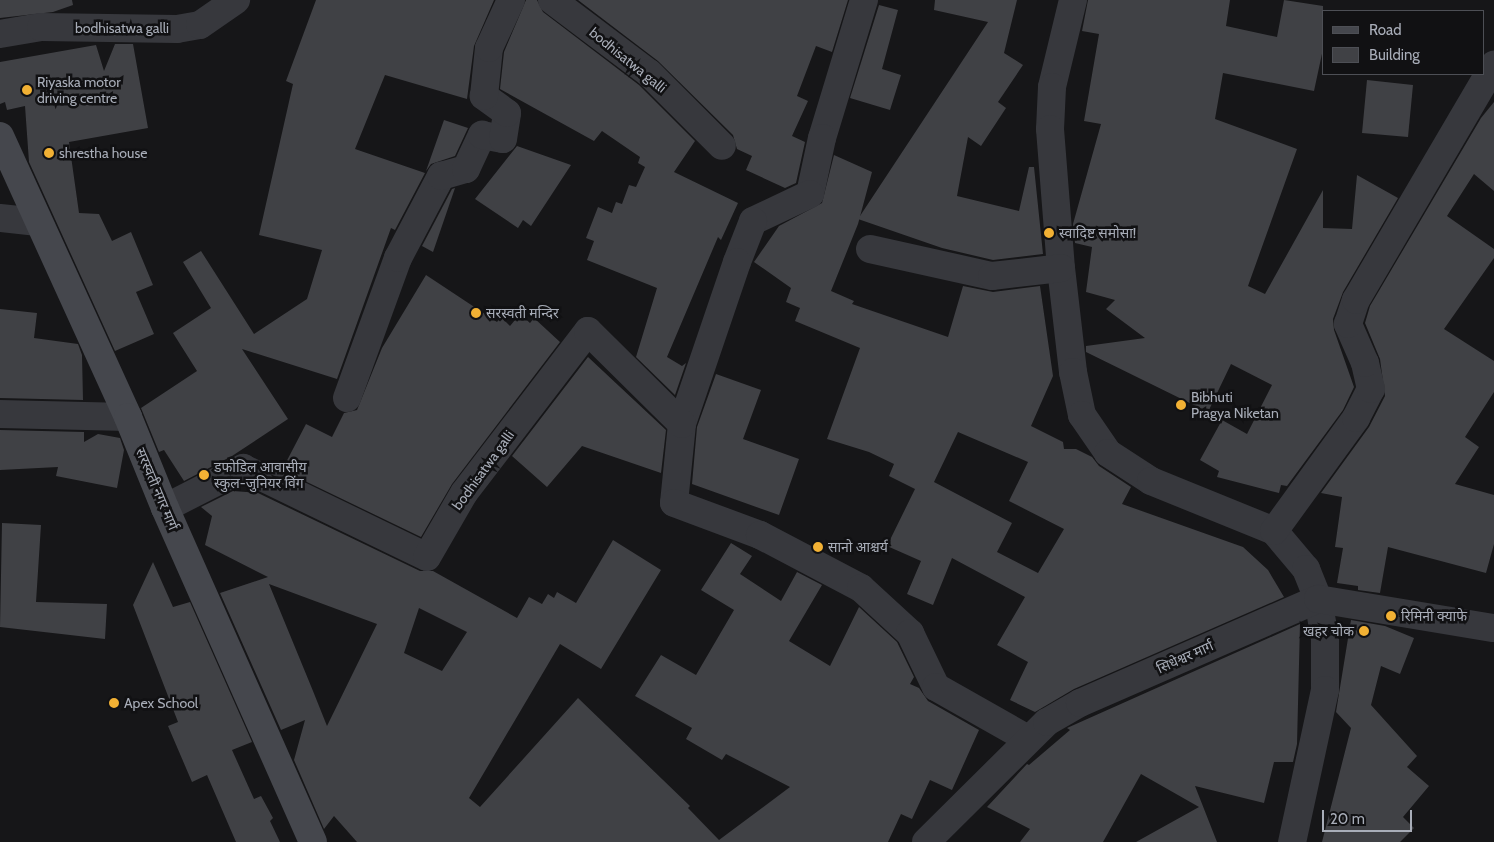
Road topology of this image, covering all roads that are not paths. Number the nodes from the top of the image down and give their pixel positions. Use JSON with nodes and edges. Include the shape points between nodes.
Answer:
{"nodes":[{"id":1,"x":236,"y":0,"type":"edge"},
{"id":2,"x":510,"y":0,"type":"edge"},
{"id":3,"x":552,"y":0,"type":"edge"},
{"id":4,"x":864,"y":0,"type":"edge"},
{"id":5,"x":1074,"y":0,"type":"edge"},
{"id":6,"x":0,"y":34,"type":"edge"},
{"id":7,"x":1494,"y":65,"type":"edge"},
{"id":8,"x":0,"y":136,"type":"edge"},
{"id":9,"x":722,"y":146,"type":"dead end"},
{"id":10,"x":0,"y":218,"type":"edge"},
{"id":11,"x":38,"y":222,"type":"junction"},
{"id":12,"x":870,"y":249,"type":"dead end"},
{"id":13,"x":1061,"y":268,"type":"junction"},
{"id":14,"x":347,"y":398,"type":"dead end"},
{"id":15,"x":0,"y":414,"type":"edge"},
{"id":16,"x":128,"y":417,"type":"junction"},
{"id":17,"x":682,"y":424,"type":"junction"},
{"id":18,"x":164,"y":508,"type":"junction"},
{"id":19,"x":1274,"y":531,"type":"junction"},
{"id":20,"x":1318,"y":599,"type":"junction"},
{"id":21,"x":1494,"y":628,"type":"edge"},
{"id":22,"x":1028,"y":739,"type":"junction"},
{"id":23,"x":313,"y":842,"type":"edge"},
{"id":24,"x":926,"y":842,"type":"edge"},
{"id":25,"x":1292,"y":842,"type":"edge"}],
"edges":[{"from":1,"to":6,"type":"street","name":"bodhisatwa galli","via":[[200,25],[177,29],[41,27]]},
{"from":2,"to":14,"type":"street","via":[[489,48],[484,96],[507,113],[503,139],[482,135],[466,169],[441,176],[398,258]]},
{"from":3,"to":9,"type":"street","name":"bodhisatwa galli","via":[[648,74]]},
{"from":4,"to":17,"type":"street","via":[[822,138],[810,194],[753,221]]},
{"from":5,"to":13,"type":"street","via":[[1052,87],[1050,129]]},
{"from":7,"to":19,"type":"street","via":[[1356,300],[1348,324],[1365,363],[1371,390],[1356,418]]},
{"from":8,"to":11,"type":"main road","name":"सरस्वती नगर मार्ग"},
{"from":10,"to":11,"type":"street"},
{"from":11,"to":16,"type":"main road","name":"सरस्वती नगर मार्ग"},
{"from":12,"to":13,"type":"street","via":[[992,276]]},
{"from":13,"to":19,"type":"street","via":[[1073,372],[1082,415],[1108,453],[1151,481]]},
{"from":15,"to":16,"type":"street"},
{"from":16,"to":18,"type":"main road","name":"सरस्वती नगर मार्ग"},
{"from":17,"to":18,"type":"street","name":"bodhisatwa galli","via":[[588,331],[464,493],[426,557],[243,468]]},
{"from":17,"to":22,"type":"street","via":[[674,503],[760,535],[862,588],[910,633],[936,687]]},
{"from":18,"to":23,"type":"main road","name":"सरस्वती नगर मार्ग"},
{"from":19,"to":20,"type":"street","via":[[1306,569]]},
{"from":20,"to":21,"type":"street"},
{"from":20,"to":22,"type":"street","name":"सिधेश्वर मार्ग","via":[[1080,703],[1047,722]]},
{"from":20,"to":25,"type":"street","via":[[1325,639],[1324,690]]},
{"from":22,"to":24,"type":"street","name":"सिधेश्वर मार्ग"}]}
